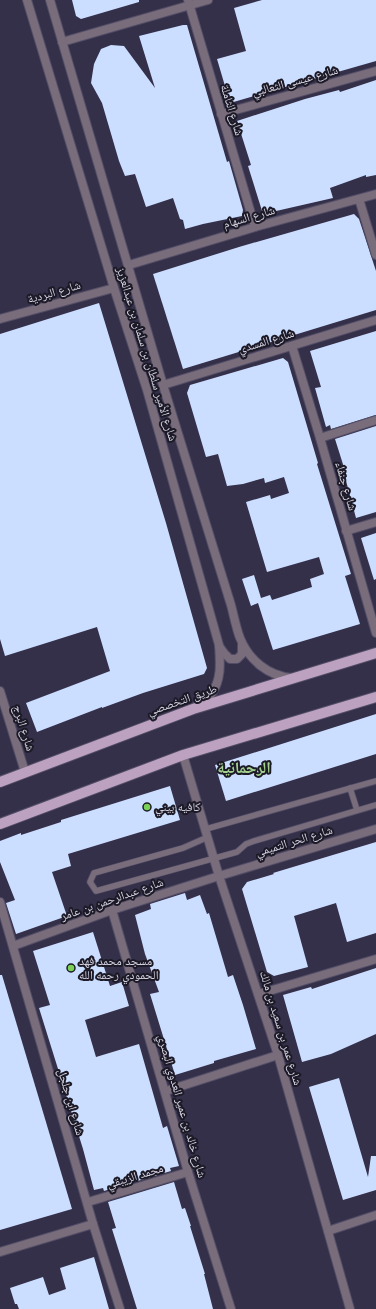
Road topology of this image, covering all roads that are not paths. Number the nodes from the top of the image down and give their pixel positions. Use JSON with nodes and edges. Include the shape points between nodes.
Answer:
{"nodes":[{"id":1,"x":27,"y":0,"type":"edge"},
{"id":2,"x":50,"y":0,"type":"edge"},
{"id":3,"x":208,"y":0,"type":"edge"},
{"id":4,"x":188,"y":3,"type":"edge"},
{"id":5,"x":62,"y":42,"type":"junction"},
{"id":6,"x":376,"y":71,"type":"edge"},
{"id":7,"x":221,"y":114,"type":"junction"},
{"id":8,"x":376,"y":194,"type":"edge"},
{"id":9,"x":360,"y":199,"type":"junction"},
{"id":10,"x":255,"y":227,"type":"junction"},
{"id":11,"x":376,"y":255,"type":"edge"},
{"id":12,"x":128,"y":265,"type":"junction"},
{"id":13,"x":114,"y":288,"type":"junction"},
{"id":14,"x":0,"y":319,"type":"edge"},
{"id":15,"x":376,"y":320,"type":"edge"},
{"id":16,"x":292,"y":346,"type":"junction"},
{"id":17,"x":163,"y":385,"type":"junction"},
{"id":18,"x":376,"y":420,"type":"edge"},
{"id":19,"x":320,"y":438,"type":"junction"},
{"id":20,"x":376,"y":522,"type":"edge"},
{"id":21,"x":346,"y":531,"type":"junction"},
{"id":22,"x":376,"y":633,"type":"edge"},
{"id":23,"x":240,"y":637,"type":"junction"},
{"id":24,"x":219,"y":645,"type":"junction"},
{"id":25,"x":376,"y":653,"type":"edge"},
{"id":26,"x":294,"y":678,"type":"junction"},
{"id":27,"x":0,"y":691,"type":"edge"},
{"id":28,"x":376,"y":697,"type":"edge"},
{"id":29,"x":193,"y":709,"type":"junction"},
{"id":30,"x":183,"y":755,"type":"junction"},
{"id":31,"x":25,"y":772,"type":"junction"},
{"id":32,"x":376,"y":781,"type":"edge"},
{"id":33,"x":0,"y":782,"type":"edge"},
{"id":34,"x":350,"y":788,"type":"junction"},
{"id":35,"x":376,"y":805,"type":"edge"},
{"id":36,"x":357,"y":810,"type":"junction"},
{"id":37,"x":0,"y":824,"type":"edge"},
{"id":38,"x":206,"y":829,"type":"junction"},
{"id":39,"x":376,"y":829,"type":"edge"},
{"id":40,"x":208,"y":837,"type":"junction"},
{"id":41,"x":215,"y":859,"type":"junction"},
{"id":42,"x":219,"y":876,"type":"junction"},
{"id":43,"x":0,"y":902,"type":"edge"},
{"id":44,"x":112,"y":910,"type":"junction"},
{"id":45,"x":13,"y":946,"type":"junction"},
{"id":46,"x":376,"y":959,"type":"edge"},
{"id":47,"x":258,"y":994,"type":"junction"},
{"id":48,"x":278,"y":1055,"type":"junction"},
{"id":49,"x":166,"y":1091,"type":"junction"},
{"id":50,"x":188,"y":1172,"type":"junction"},
{"id":51,"x":88,"y":1202,"type":"junction"},
{"id":52,"x":376,"y":1215,"type":"edge"},
{"id":53,"x":93,"y":1224,"type":"junction"},
{"id":54,"x":328,"y":1231,"type":"junction"},
{"id":55,"x":0,"y":1252,"type":"edge"},
{"id":56,"x":120,"y":1309,"type":"edge"},
{"id":57,"x":231,"y":1309,"type":"edge"},
{"id":58,"x":350,"y":1309,"type":"edge"}],
"edges":[{"from":1,"to":13,"type":"street","name":"شارع الأمير سلطان بن سلمان بن عبدالعزيز"},
{"from":2,"to":5,"type":"street","name":"شارع الأمير سلطان بن سلمان بن عبدالعزيز"},
{"from":3,"to":4,"type":"street"},
{"from":4,"to":5,"type":"street"},
{"from":4,"to":7,"type":"street","name":"شارع الثاملة"},
{"from":5,"to":12,"type":"street","name":"شارع الأمير سلطان بن سلمان بن عبدالعزيز"},
{"from":6,"to":7,"type":"street","name":"شارع عيسى الثعالبي"},
{"from":7,"to":10,"type":"street","name":"شارع الثاملة"},
{"from":8,"to":9,"type":"street","name":"شارع السهام"},
{"from":9,"to":10,"type":"street","name":"شارع السهام"},
{"from":9,"to":11,"type":"street"},
{"from":10,"to":12,"type":"street","name":"شارع السهام"},
{"from":12,"to":17,"type":"street","name":"شارع الأمير سلطان بن سلمان بن عبدالعزيز"},
{"from":13,"to":14,"type":"street","name":"شارع البردية"},
{"from":13,"to":24,"type":"street","name":"شارع الأمير سلطان بن سلمان بن عبدالعزيز"},
{"from":15,"to":16,"type":"street","name":"شارع المسدي"},
{"from":16,"to":17,"type":"street","name":"شارع المسدي"},
{"from":16,"to":19,"type":"street","name":"شارع جنفاء"},
{"from":17,"to":23,"type":"street","name":"شارع الأمير سلطان بن سلمان بن عبدالعزيز"},
{"from":18,"to":19,"type":"street"},
{"from":19,"to":21,"type":"street","name":"شارع جنفاء"},
{"from":20,"to":21,"type":"street"},
{"from":21,"to":22,"type":"street","name":"شارع جنفاء"},
{"from":23,"to":24,"type":"street","via":[[242,654],[237,659],[230,659]]},
{"from":23,"to":26,"type":"street","name":"شارع الأمير سلطان بن سلمان بن عبدالعزيز","via":[[246,650],[264,670]]},
{"from":24,"to":29,"type":"street","name":"شارع الأمير سلطان بن سلمان بن عبدالعزيز","via":[[220,677],[212,694]]},
{"from":25,"to":26,"type":"main road","name":"طريق التخصصي"},
{"from":26,"to":29,"type":"main road","name":"طريق التخصصي"},
{"from":27,"to":31,"type":"street","name":"شارع البرج"},
{"from":28,"to":30,"type":"main road"},
{"from":29,"to":31,"type":"main road","name":"طريق التخصصي"},
{"from":30,"to":37,"type":"main road"},
{"from":30,"to":38,"type":"street","name":"شارع عمر بن سعيد بن مالك"},
{"from":31,"to":33,"type":"main road","name":"طريق التخصصي"},
{"from":32,"to":34,"type":"lane"},
{"from":34,"to":36,"type":"lane"},
{"from":34,"to":38,"type":"lane"},
{"from":35,"to":36,"type":"lane"},
{"from":36,"to":41,"type":"lane","via":[[254,841],[237,852]]},
{"from":38,"to":40,"type":"street","name":"شارع عمر بن سعيد بن مالك"},
{"from":39,"to":42,"type":"street","name":"شارع الحر التميمي"},
{"from":40,"to":41,"type":"street","name":"شارع عمر بن سعيد بن مالك"},
{"from":40,"to":41,"type":"lane","via":[[183,848],[94,873],[90,882],[96,892]]},
{"from":41,"to":42,"type":"street","name":"شارع عمر بن سعيد بن مالك"},
{"from":42,"to":44,"type":"street","name":"شارع عبدالرحمن بن عامر"},
{"from":42,"to":47,"type":"street","name":"شارع عمر بن سعيد بن مالك"},
{"from":43,"to":45,"type":"street","name":"شارع ابن جلجل"},
{"from":44,"to":45,"type":"street","name":"شارع عبدالرحمن بن عامر"},
{"from":44,"to":49,"type":"street","name":"شارع خالد بن عمير العدوي البصري"},
{"from":45,"to":51,"type":"street","name":"شارع ابن جلجل"},
{"from":46,"to":47,"type":"street"},
{"from":47,"to":48,"type":"street","name":"شارع عمر بن سعيد بن مالك"},
{"from":48,"to":49,"type":"street"},
{"from":48,"to":54,"type":"street","name":"شارع عمر بن سعيد بن مالك"},
{"from":49,"to":50,"type":"street","name":"شارع خالد بن عمير العدوي البصري"},
{"from":50,"to":51,"type":"street","name":"محمد الزيبقي"},
{"from":50,"to":57,"type":"street","name":"شارع خالد بن عمير العدوي البصري"},
{"from":51,"to":53,"type":"street","name":"شارع ابن جلجل"},
{"from":52,"to":54,"type":"street"},
{"from":53,"to":55,"type":"street"},
{"from":53,"to":56,"type":"street","name":"شارع ابن جلجل"},
{"from":54,"to":58,"type":"street","name":"شارع عمر بن سعيد بن مالك"}]}
